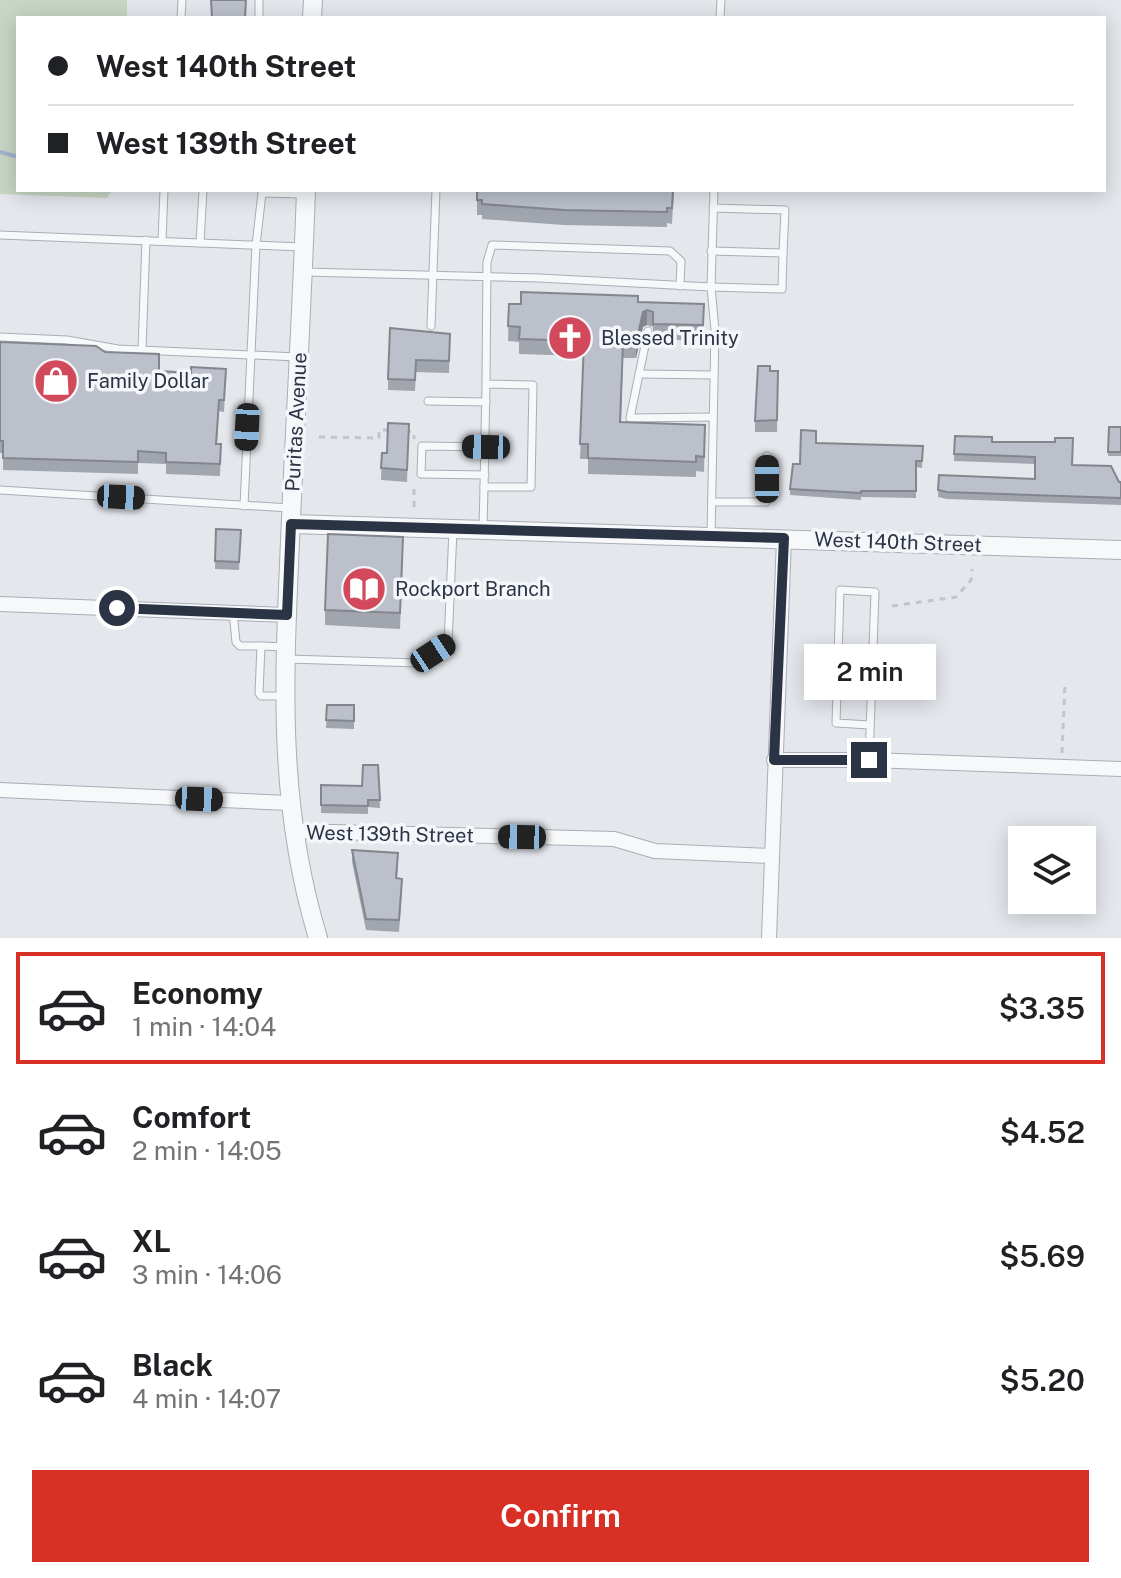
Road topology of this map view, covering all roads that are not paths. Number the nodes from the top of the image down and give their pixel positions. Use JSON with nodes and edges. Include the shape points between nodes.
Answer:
{"nodes":[{"id":1,"x":164,"y":192,"type":"edge"},
{"id":2,"x":203,"y":192,"type":"edge"},
{"id":3,"x":263,"y":192,"type":"edge"},
{"id":4,"x":306,"y":192,"type":"edge"},
{"id":5,"x":436,"y":192,"type":"edge"},
{"id":6,"x":714,"y":192,"type":"edge"},
{"id":7,"x":713,"y":208,"type":"junction"},
{"id":8,"x":0,"y":235,"type":"edge"},
{"id":9,"x":146,"y":240,"type":"junction"},
{"id":10,"x":162,"y":241,"type":"junction"},
{"id":11,"x":200,"y":243,"type":"junction"},
{"id":12,"x":256,"y":245,"type":"junction"},
{"id":13,"x":304,"y":247,"type":"junction"},
{"id":14,"x":711,"y":251,"type":"junction"},
{"id":15,"x":783,"y":253,"type":"junction"},
{"id":16,"x":303,"y":272,"type":"junction"},
{"id":17,"x":433,"y":275,"type":"junction"},
{"id":18,"x":487,"y":277,"type":"junction"},
{"id":19,"x":680,"y":286,"type":"junction"},
{"id":20,"x":711,"y":287,"type":"junction"},
{"id":21,"x":431,"y":326,"type":"dead end"},
{"id":22,"x":648,"y":331,"type":"dead end"},
{"id":23,"x":0,"y":337,"type":"edge"},
{"id":24,"x":142,"y":350,"type":"junction"},
{"id":25,"x":250,"y":355,"type":"junction"},
{"id":26,"x":299,"y":357,"type":"junction"},
{"id":27,"x":639,"y":374,"type":"junction"},
{"id":28,"x":714,"y":375,"type":"junction"},
{"id":29,"x":486,"y":384,"type":"junction"},
{"id":30,"x":428,"y":401,"type":"dead end"},
{"id":31,"x":486,"y":402,"type":"junction"},
{"id":32,"x":713,"y":417,"type":"junction"},
{"id":33,"x":486,"y":447,"type":"junction"},
{"id":34,"x":767,"y":456,"type":"dead end"},
{"id":35,"x":485,"y":475,"type":"junction"},
{"id":36,"x":484,"y":487,"type":"junction"},
{"id":37,"x":0,"y":490,"type":"edge"},
{"id":38,"x":712,"y":502,"type":"junction"},
{"id":39,"x":244,"y":506,"type":"junction"},
{"id":40,"x":291,"y":516,"type":"junction"},
{"id":41,"x":453,"y":529,"type":"junction"},
{"id":42,"x":483,"y":529,"type":"junction"},
{"id":43,"x":711,"y":536,"type":"junction"},
{"id":44,"x":784,"y":538,"type":"junction"},
{"id":45,"x":1121,"y":550,"type":"edge"},
{"id":46,"x":0,"y":604,"type":"edge"},
{"id":47,"x":233,"y":612,"type":"junction"},
{"id":48,"x":287,"y":615,"type":"junction"},
{"id":49,"x":261,"y":646,"type":"junction"},
{"id":50,"x":286,"y":653,"type":"junction"},
{"id":51,"x":285,"y":696,"type":"junction"},
{"id":52,"x":870,"y":725,"type":"junction"},
{"id":53,"x":774,"y":760,"type":"junction"},
{"id":54,"x":869,"y":760,"type":"junction"},
{"id":55,"x":1121,"y":769,"type":"edge"},
{"id":56,"x":0,"y":790,"type":"edge"},
{"id":57,"x":289,"y":803,"type":"junction"},
{"id":58,"x":293,"y":831,"type":"junction"},
{"id":59,"x":772,"y":856,"type":"junction"},
{"id":60,"x":318,"y":938,"type":"edge"},
{"id":61,"x":769,"y":938,"type":"edge"}],
"edges":[{"from":1,"to":10,"type":"lane"},
{"from":2,"to":11,"type":"lane"},
{"from":3,"to":12,"type":"lane"},
{"from":4,"to":13,"type":"street","name":"Puritas Avenue"},
{"from":5,"to":17,"type":"lane"},
{"from":6,"to":7,"type":"lane"},
{"from":7,"to":14,"type":"lane"},
{"from":7,"to":15,"type":"lane","via":[[785,210]]},
{"from":8,"to":9,"type":"lane"},
{"from":9,"to":10,"type":"lane"},
{"from":9,"to":24,"type":"lane"},
{"from":10,"to":11,"type":"lane"},
{"from":11,"to":12,"type":"lane"},
{"from":12,"to":13,"type":"lane"},
{"from":12,"to":25,"type":"lane"},
{"from":13,"to":16,"type":"street","name":"Puritas Avenue"},
{"from":14,"to":15,"type":"lane"},
{"from":14,"to":20,"type":"lane"},
{"from":15,"to":20,"type":"lane","via":[[782,289]]},
{"from":16,"to":17,"type":"lane"},
{"from":16,"to":26,"type":"street","name":"Puritas Avenue"},
{"from":17,"to":18,"type":"lane"},
{"from":17,"to":21,"type":"lane"},
{"from":18,"to":19,"type":"lane"},
{"from":18,"to":19,"type":"lane","via":[[492,245],[670,251],[681,261]]},
{"from":18,"to":29,"type":"lane"},
{"from":19,"to":20,"type":"lane"},
{"from":20,"to":28,"type":"lane"},
{"from":22,"to":27,"type":"lane"},
{"from":23,"to":24,"type":"lane"},
{"from":24,"to":25,"type":"lane"},
{"from":25,"to":26,"type":"lane"},
{"from":25,"to":39,"type":"lane"},
{"from":26,"to":40,"type":"street","name":"Puritas Avenue"},
{"from":27,"to":28,"type":"lane"},
{"from":27,"to":32,"type":"lane","via":[[630,418]]},
{"from":28,"to":32,"type":"lane"},
{"from":29,"to":31,"type":"lane"},
{"from":29,"to":36,"type":"lane","via":[[533,385],[531,487]]},
{"from":30,"to":31,"type":"lane"},
{"from":31,"to":33,"type":"lane"},
{"from":32,"to":38,"type":"lane"},
{"from":33,"to":35,"type":"lane"},
{"from":33,"to":35,"type":"lane","via":[[422,446],[421,474]]},
{"from":34,"to":38,"type":"lane","via":[[766,502]]},
{"from":35,"to":36,"type":"lane"},
{"from":36,"to":42,"type":"lane"},
{"from":37,"to":39,"type":"lane"},
{"from":38,"to":43,"type":"lane"},
{"from":39,"to":40,"type":"lane"},
{"from":40,"to":41,"type":"street","name":"West 140th Street"},
{"from":40,"to":48,"type":"street","name":"Puritas Avenue"},
{"from":41,"to":42,"type":"street","name":"West 140th Street"},
{"from":41,"to":50,"type":"lane","via":[[448,643],[417,663]]},
{"from":42,"to":43,"type":"street","name":"West 140th Street"},
{"from":43,"to":44,"type":"street","name":"West 140th Street"},
{"from":44,"to":45,"type":"street","name":"West 140th Street"},
{"from":44,"to":53,"type":"street"},
{"from":46,"to":47,"type":"street"},
{"from":47,"to":48,"type":"street"},
{"from":47,"to":49,"type":"lane","via":[[236,642]]},
{"from":48,"to":50,"type":"street","name":"Puritas Avenue"},
{"from":49,"to":50,"type":"lane"},
{"from":49,"to":51,"type":"lane","via":[[259,693]]},
{"from":50,"to":51,"type":"street","name":"Puritas Avenue"},
{"from":51,"to":57,"type":"street","name":"Puritas Avenue"},
{"from":52,"to":52,"type":"lane","via":[[875,592],[840,590],[836,723]]},
{"from":52,"to":54,"type":"lane"},
{"from":53,"to":54,"type":"street"},
{"from":53,"to":59,"type":"street"},
{"from":54,"to":55,"type":"street"},
{"from":56,"to":57,"type":"street","name":"West 139th Street"},
{"from":57,"to":58,"type":"street","name":"Puritas Avenue"},
{"from":58,"to":59,"type":"street","name":"West 139th Street","via":[[614,839],[655,851]]},
{"from":58,"to":60,"type":"street","name":"Puritas Avenue"},
{"from":59,"to":61,"type":"street"}]}
